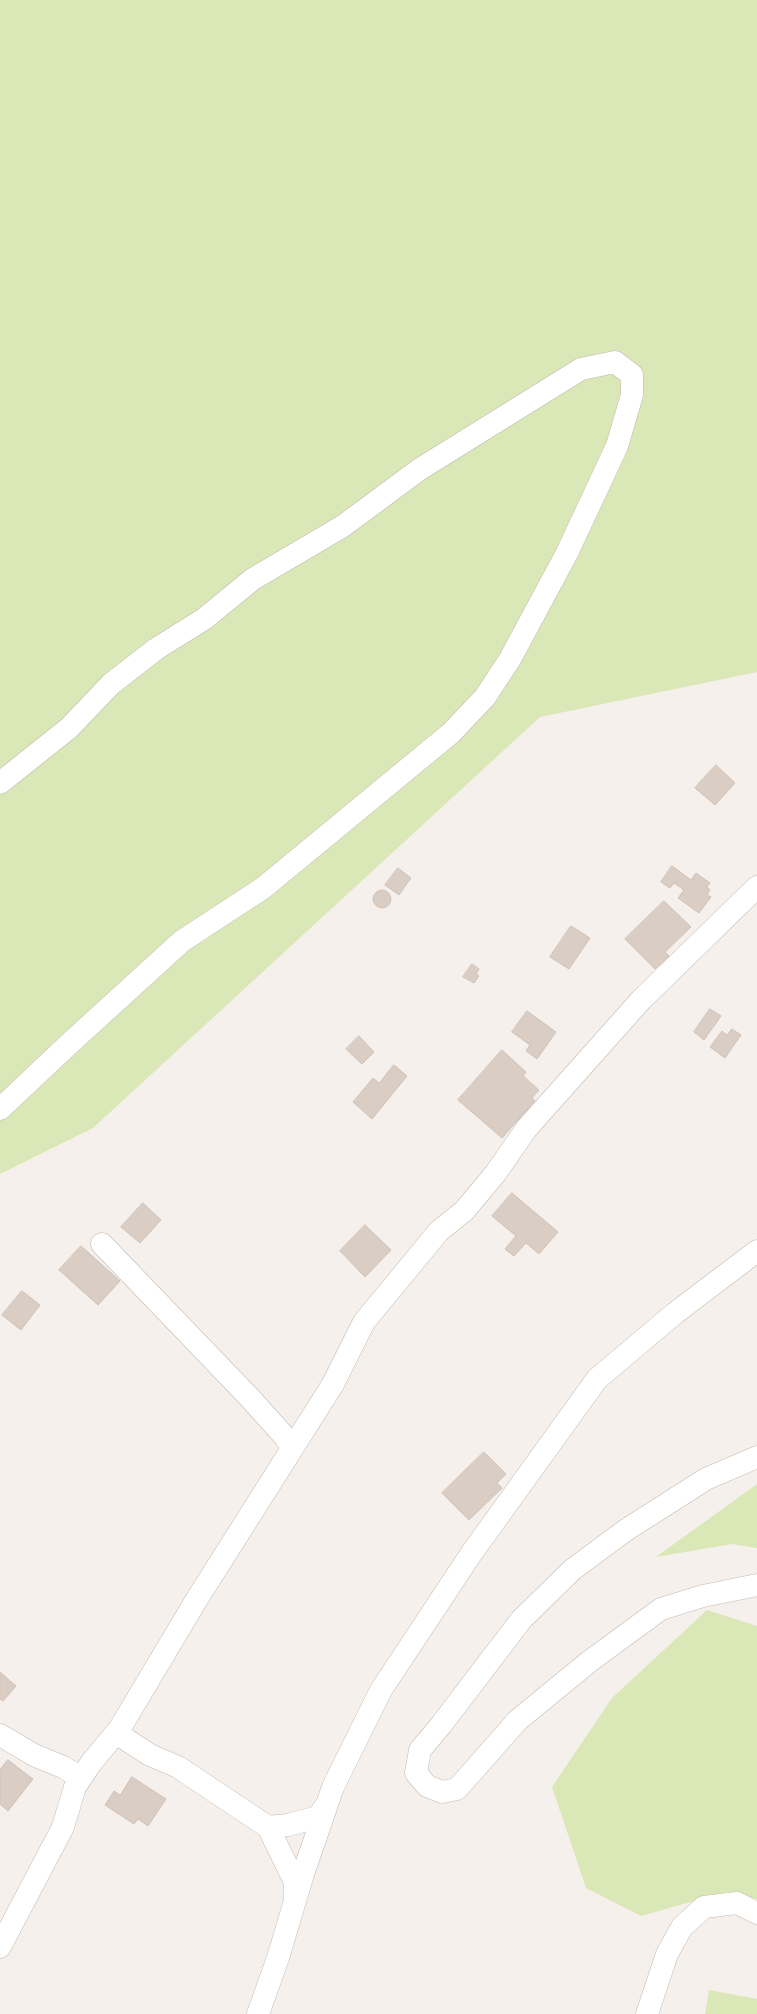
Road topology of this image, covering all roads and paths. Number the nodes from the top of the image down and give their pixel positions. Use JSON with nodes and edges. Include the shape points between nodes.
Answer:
{"nodes":[{"id":1,"x":0,"y":784,"type":"edge"},
{"id":2,"x":757,"y":887,"type":"edge"},
{"id":3,"x":0,"y":1109,"type":"edge"},
{"id":4,"x":102,"y":1244,"type":"dead end"},
{"id":5,"x":757,"y":1251,"type":"edge"},
{"id":6,"x":292,"y":1448,"type":"junction"},
{"id":7,"x":757,"y":1457,"type":"edge"},
{"id":8,"x":757,"y":1585,"type":"edge"},
{"id":9,"x":116,"y":1733,"type":"junction"},
{"id":10,"x":0,"y":1735,"type":"edge"},
{"id":11,"x":81,"y":1778,"type":"junction"},
{"id":12,"x":327,"y":1804,"type":"junction"},
{"id":13,"x":268,"y":1827,"type":"junction"},
{"id":14,"x":295,"y":1901,"type":"junction"},
{"id":15,"x":757,"y":1913,"type":"edge"},
{"id":16,"x":0,"y":1947,"type":"edge"},
{"id":17,"x":258,"y":2014,"type":"edge"},
{"id":18,"x":647,"y":2014,"type":"edge"}],
"edges":[{"from":1,"to":3,"type":"street","via":[[70,728],[111,684],[156,648],[204,619],[253,579],[344,526],[420,469],[581,369],[615,362],[632,375],[632,395],[617,446],[567,553],[510,659],[485,697],[451,733],[280,874],[182,941]]},
{"from":2,"to":6,"type":"street","via":[[641,1000],[527,1128],[495,1174],[464,1210],[439,1231],[364,1322],[333,1384]]},
{"from":4,"to":6,"type":"street","via":[[249,1397]]},
{"from":5,"to":12,"type":"street","via":[[674,1314],[597,1380],[471,1554],[381,1690],[333,1786]]},
{"from":6,"to":9,"type":"street"},
{"from":7,"to":8,"type":"street","via":[[706,1479],[626,1530],[572,1570],[521,1620],[420,1750],[416,1773],[428,1786],[442,1792],[457,1789],[518,1720],[590,1660],[661,1609],[703,1596]]},
{"from":9,"to":11,"type":"street"},
{"from":9,"to":13,"type":"street","via":[[150,1755],[178,1767]]},
{"from":10,"to":11,"type":"street"},
{"from":11,"to":16,"type":"street","via":[[75,1787],[62,1827]]},
{"from":12,"to":13,"type":"street","via":[[318,1817]]},
{"from":12,"to":14,"type":"street"},
{"from":13,"to":14,"type":"street","via":[[295,1882]]},
{"from":14,"to":17,"type":"street"},
{"from":15,"to":18,"type":"street","via":[[737,1903],[704,1907],[682,1927],[667,1954]]}]}
